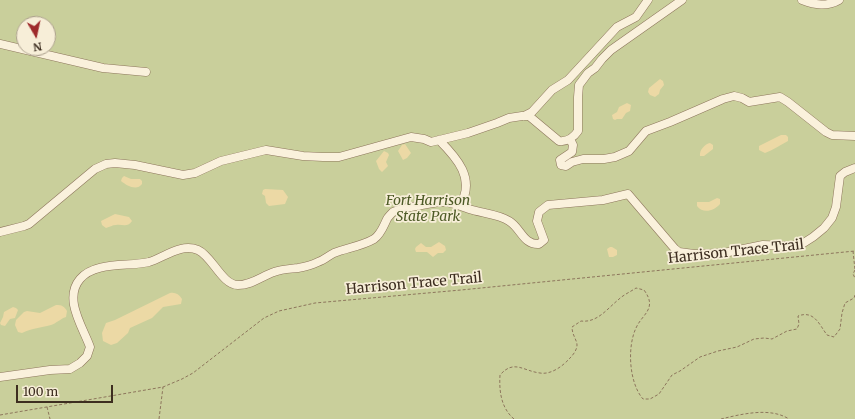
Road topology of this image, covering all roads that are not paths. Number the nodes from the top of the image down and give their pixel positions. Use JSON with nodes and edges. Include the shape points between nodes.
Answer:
{"nodes":[{"id":1,"x":648,"y":0,"type":"edge"},
{"id":2,"x":682,"y":0,"type":"edge"},
{"id":3,"x":802,"y":0,"type":"edge"},
{"id":4,"x":839,"y":0,"type":"edge"},
{"id":5,"x":0,"y":44,"type":"edge"},
{"id":6,"x":146,"y":72,"type":"dead end"},
{"id":7,"x":524,"y":116,"type":"junction"},
{"id":8,"x":855,"y":136,"type":"edge"},
{"id":9,"x":570,"y":139,"type":"junction"},
{"id":10,"x":439,"y":140,"type":"junction"},
{"id":11,"x":855,"y":168,"type":"edge"},
{"id":12,"x":460,"y":205,"type":"junction"},
{"id":13,"x":0,"y":232,"type":"edge"},
{"id":14,"x":0,"y":377,"type":"edge"}],
"edges":[{"from":1,"to":7,"type":"lane","via":[[636,17],[617,27],[568,80],[552,90],[532,112]]},
{"from":2,"to":9,"type":"lane","via":[[611,50],[588,73],[579,85],[578,131]]},
{"from":3,"to":4,"type":"lane","via":[[816,5]]},
{"from":5,"to":6,"type":"lane","via":[[103,68]]},
{"from":7,"to":9,"type":"lane","via":[[530,116],[559,141]]},
{"from":7,"to":10,"type":"lane","via":[[509,118],[468,133]]},
{"from":8,"to":9,"type":"lane","via":[[832,135],[826,132],[780,97],[749,102],[734,96],[646,131],[629,151],[615,157],[583,159],[566,166],[561,165],[560,160],[572,152]]},
{"from":10,"to":12,"type":"lane","via":[[461,165],[466,196]]},
{"from":10,"to":13,"type":"lane","via":[[431,142],[411,138],[339,157],[303,156],[266,150],[183,175],[134,165],[106,164],[95,169],[29,224]]},
{"from":11,"to":12,"type":"lane","via":[[840,176],[832,218],[813,237],[802,244],[763,245],[724,253],[694,254],[674,249],[628,194],[603,200],[548,205],[540,212],[537,221],[544,240],[539,244],[525,239],[509,220]]},
{"from":12,"to":14,"type":"lane","via":[[438,202],[400,209],[393,212],[378,236],[372,240],[332,254],[318,263],[285,268],[250,283],[230,283],[200,251],[192,248],[169,252],[148,262],[89,272],[80,278],[74,297],[79,320],[90,347],[87,356],[70,369]]}]}
